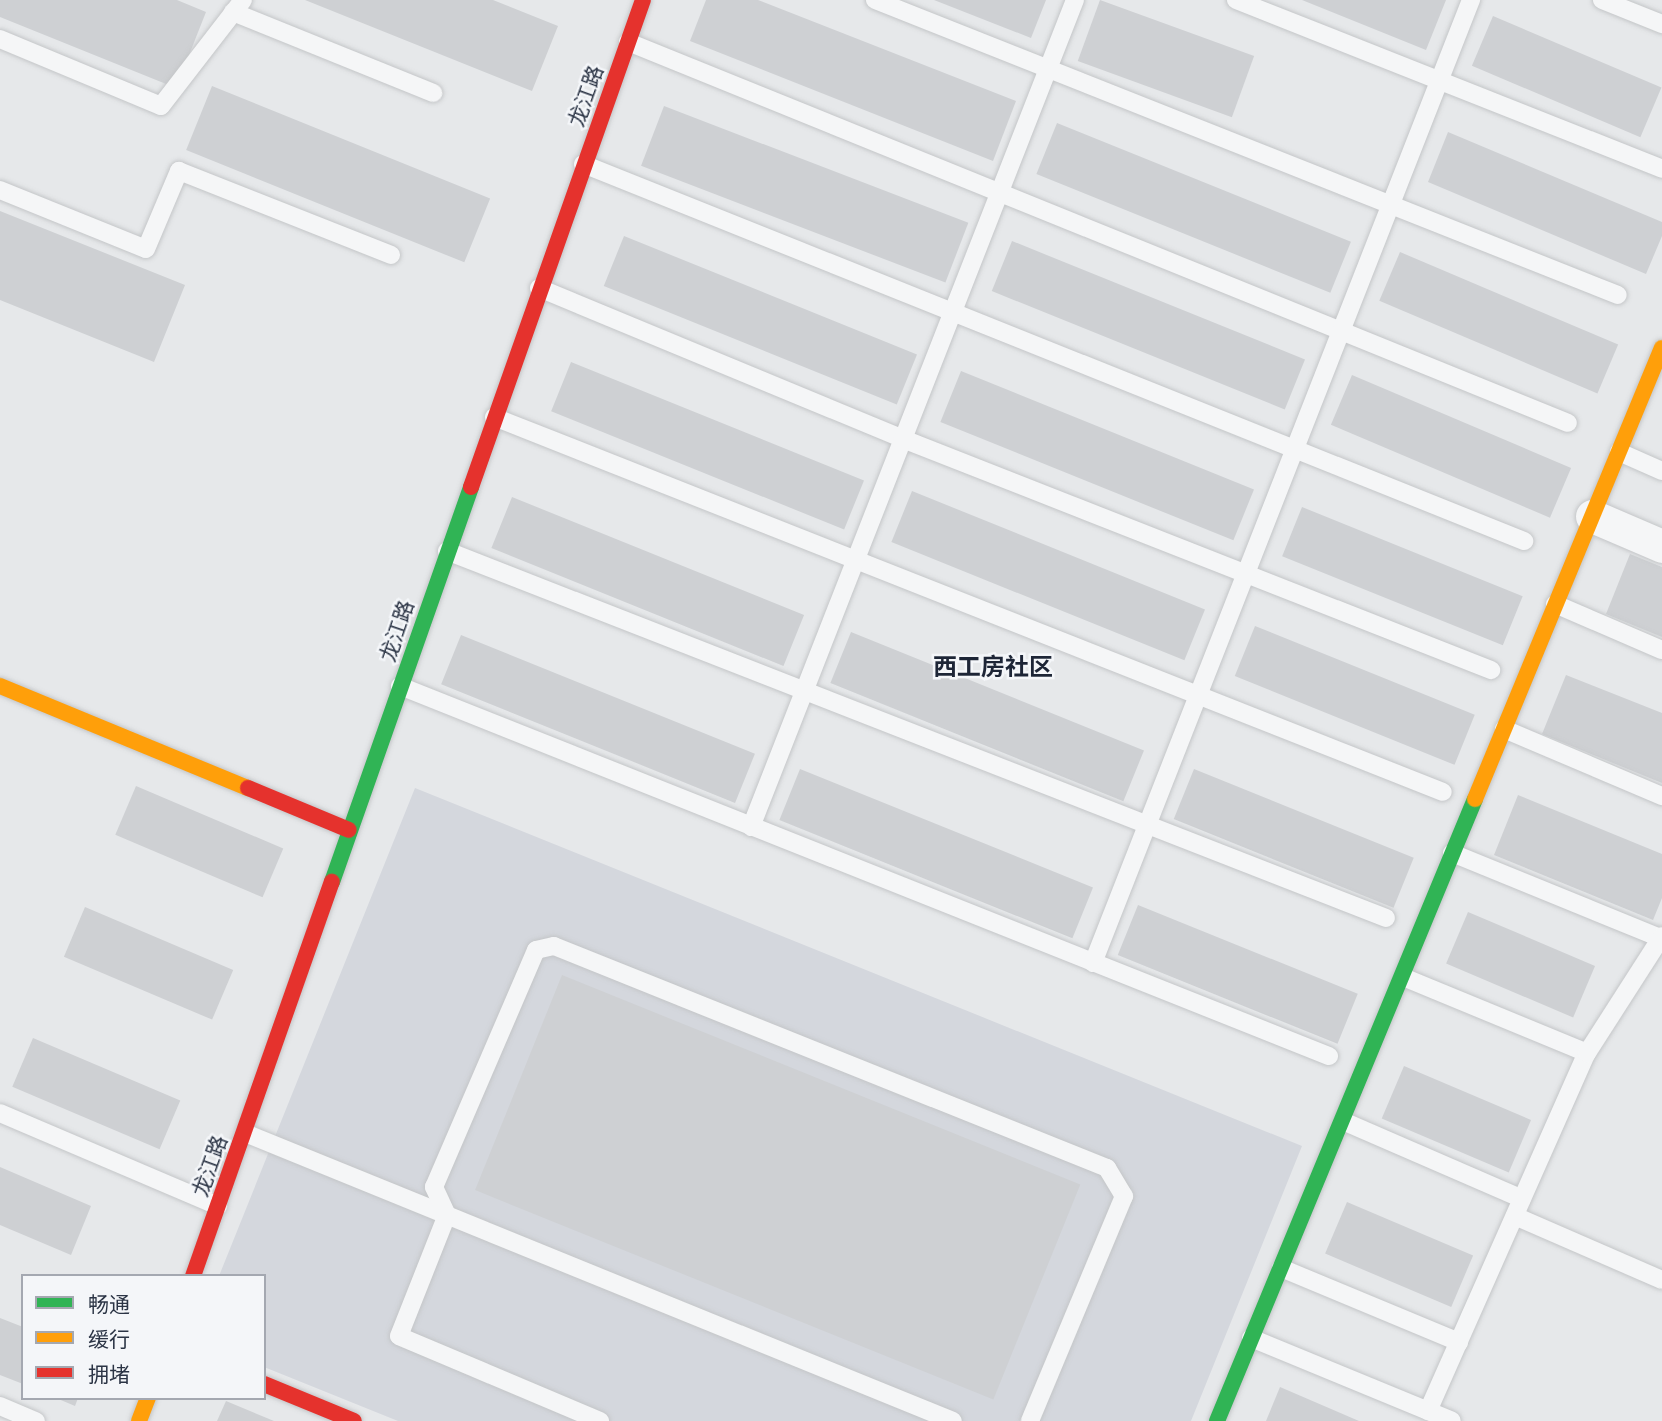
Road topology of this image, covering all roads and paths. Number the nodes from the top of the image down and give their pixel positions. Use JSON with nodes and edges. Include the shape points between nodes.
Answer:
{"nodes":[{"id":1,"x":643,"y":0,"type":"edge"},
{"id":2,"x":874,"y":0,"type":"edge"},
{"id":3,"x":1075,"y":0,"type":"edge"},
{"id":4,"x":1236,"y":0,"type":"edge"},
{"id":5,"x":1471,"y":0,"type":"edge"},
{"id":6,"x":1602,"y":0,"type":"edge"},
{"id":7,"x":238,"y":6,"type":"edge"},
{"id":8,"x":1662,"y":24,"type":"edge"},
{"id":9,"x":0,"y":39,"type":"edge"},
{"id":10,"x":628,"y":41,"type":"junction"},
{"id":11,"x":1048,"y":69,"type":"junction"},
{"id":12,"x":1439,"y":80,"type":"junction"},
{"id":13,"x":433,"y":93,"type":"dead end"},
{"id":14,"x":583,"y":164,"type":"junction"},
{"id":15,"x":1662,"y":169,"type":"edge"},
{"id":16,"x":0,"y":190,"type":"edge"},
{"id":17,"x":1000,"y":192,"type":"junction"},
{"id":18,"x":1391,"y":205,"type":"junction"},
{"id":19,"x":391,"y":256,"type":"dead end"},
{"id":20,"x":539,"y":288,"type":"junction"},
{"id":21,"x":1618,"y":295,"type":"dead end"},
{"id":22,"x":953,"y":312,"type":"junction"},
{"id":23,"x":1341,"y":331,"type":"junction"},
{"id":24,"x":1662,"y":348,"type":"edge"},
{"id":25,"x":494,"y":417,"type":"junction"},
{"id":26,"x":1568,"y":423,"type":"dead end"},
{"id":27,"x":903,"y":439,"type":"junction"},
{"id":28,"x":1295,"y":449,"type":"junction"},
{"id":29,"x":1619,"y":452,"type":"junction"},
{"id":30,"x":1662,"y":471,"type":"edge"},
{"id":31,"x":1592,"y":516,"type":"junction"},
{"id":32,"x":1524,"y":541,"type":"dead end"},
{"id":33,"x":1662,"y":546,"type":"edge"},
{"id":34,"x":447,"y":551,"type":"junction"},
{"id":35,"x":856,"y":559,"type":"junction"},
{"id":36,"x":1247,"y":572,"type":"junction"},
{"id":37,"x":1555,"y":604,"type":"junction"},
{"id":38,"x":1662,"y":650,"type":"edge"},
{"id":39,"x":1491,"y":670,"type":"dead end"},
{"id":40,"x":400,"y":686,"type":"junction"},
{"id":41,"x":805,"y":691,"type":"junction"},
{"id":42,"x":2,"y":695,"type":"edge"},
{"id":43,"x":1198,"y":695,"type":"junction"},
{"id":44,"x":1504,"y":729,"type":"junction"},
{"id":45,"x":1443,"y":792,"type":"dead end"},
{"id":46,"x":1662,"y":796,"type":"edge"},
{"id":47,"x":1147,"y":825,"type":"junction"},
{"id":48,"x":751,"y":827,"type":"junction"},
{"id":49,"x":349,"y":830,"type":"junction"},
{"id":50,"x":1452,"y":853,"type":"junction"},
{"id":51,"x":1386,"y":918,"type":"dead end"},
{"id":52,"x":1661,"y":937,"type":"edge"},
{"id":53,"x":1093,"y":963,"type":"junction"},
{"id":54,"x":1403,"y":977,"type":"junction"},
{"id":55,"x":1587,"y":1053,"type":"junction"},
{"id":56,"x":1329,"y":1056,"type":"dead end"},
{"id":57,"x":0,"y":1113,"type":"edge"},
{"id":58,"x":1343,"y":1121,"type":"junction"},
{"id":59,"x":245,"y":1133,"type":"junction"},
{"id":60,"x":1522,"y":1199,"type":"junction"},
{"id":61,"x":218,"y":1206,"type":"junction"},
{"id":62,"x":447,"y":1215,"type":"junction"},
{"id":63,"x":1515,"y":1216,"type":"junction"},
{"id":64,"x":1281,"y":1268,"type":"junction"},
{"id":65,"x":194,"y":1274,"type":"edge"},
{"id":66,"x":1662,"y":1280,"type":"edge"},
{"id":67,"x":1251,"y":1338,"type":"junction"},
{"id":68,"x":1459,"y":1342,"type":"junction"},
{"id":69,"x":266,"y":1385,"type":"edge"},
{"id":70,"x":147,"y":1400,"type":"edge"},
{"id":71,"x":0,"y":1406,"type":"edge"},
{"id":72,"x":1428,"y":1411,"type":"junction"},
{"id":73,"x":36,"y":1421,"type":"edge"},
{"id":74,"x":139,"y":1421,"type":"edge"},
{"id":75,"x":354,"y":1421,"type":"edge"},
{"id":76,"x":600,"y":1421,"type":"edge"},
{"id":77,"x":953,"y":1421,"type":"edge"},
{"id":78,"x":1030,"y":1421,"type":"edge"},
{"id":79,"x":1217,"y":1421,"type":"edge"},
{"id":80,"x":1452,"y":1421,"type":"edge"}],
"edges":[{"from":1,"to":10,"type":"street","name":"龙江路"},
{"from":2,"to":11,"type":"lane"},
{"from":3,"to":11,"type":"lane"},
{"from":4,"to":12,"type":"lane"},
{"from":5,"to":12,"type":"lane"},
{"from":6,"to":8,"type":"lane"},
{"from":7,"to":9,"type":"lane","via":[[161,106]]},
{"from":7,"to":13,"type":"lane"},
{"from":10,"to":14,"type":"street","name":"龙江路"},
{"from":10,"to":17,"type":"lane"},
{"from":11,"to":17,"type":"lane"},
{"from":11,"to":18,"type":"lane"},
{"from":12,"to":15,"type":"lane"},
{"from":12,"to":18,"type":"lane"},
{"from":14,"to":20,"type":"street","name":"龙江路"},
{"from":14,"to":22,"type":"lane"},
{"from":16,"to":19,"type":"lane","via":[[146,249],[179,171]]},
{"from":17,"to":22,"type":"lane"},
{"from":17,"to":23,"type":"lane"},
{"from":18,"to":21,"type":"lane"},
{"from":18,"to":23,"type":"lane"},
{"from":20,"to":25,"type":"street","name":"龙江路"},
{"from":20,"to":27,"type":"lane"},
{"from":22,"to":27,"type":"lane"},
{"from":22,"to":28,"type":"lane"},
{"from":23,"to":26,"type":"lane"},
{"from":23,"to":28,"type":"lane"},
{"from":24,"to":29,"type":"street"},
{"from":25,"to":34,"type":"street","name":"龙江路"},
{"from":25,"to":35,"type":"lane"},
{"from":27,"to":35,"type":"lane"},
{"from":27,"to":36,"type":"lane"},
{"from":28,"to":32,"type":"lane"},
{"from":28,"to":36,"type":"lane"},
{"from":29,"to":30,"type":"lane"},
{"from":29,"to":31,"type":"street"},
{"from":31,"to":33,"type":"street"},
{"from":31,"to":37,"type":"street"},
{"from":34,"to":40,"type":"street","name":"龙江路"},
{"from":34,"to":41,"type":"lane"},
{"from":35,"to":41,"type":"lane"},
{"from":35,"to":43,"type":"lane"},
{"from":36,"to":39,"type":"lane"},
{"from":36,"to":43,"type":"lane"},
{"from":37,"to":38,"type":"lane"},
{"from":37,"to":44,"type":"street"},
{"from":40,"to":48,"type":"lane"},
{"from":40,"to":49,"type":"street","name":"龙江路"},
{"from":41,"to":47,"type":"lane"},
{"from":41,"to":48,"type":"lane"},
{"from":42,"to":49,"type":"street"},
{"from":43,"to":45,"type":"lane"},
{"from":43,"to":47,"type":"lane"},
{"from":44,"to":46,"type":"lane"},
{"from":44,"to":50,"type":"street"},
{"from":47,"to":51,"type":"lane"},
{"from":47,"to":53,"type":"lane"},
{"from":48,"to":53,"type":"lane"},
{"from":49,"to":59,"type":"street","name":"龙江路"},
{"from":50,"to":52,"type":"lane"},
{"from":50,"to":54,"type":"street"},
{"from":52,"to":55,"type":"lane"},
{"from":53,"to":56,"type":"lane"},
{"from":54,"to":55,"type":"lane"},
{"from":54,"to":58,"type":"street"},
{"from":55,"to":60,"type":"lane"},
{"from":57,"to":61,"type":"lane"},
{"from":58,"to":60,"type":"lane"},
{"from":58,"to":64,"type":"street"},
{"from":59,"to":61,"type":"street","name":"龙江路"},
{"from":59,"to":62,"type":"lane"},
{"from":60,"to":63,"type":"lane"},
{"from":61,"to":65,"type":"street","name":"龙江路"},
{"from":62,"to":76,"type":"lane","via":[[399,1336]]},
{"from":62,"to":77,"type":"lane"},
{"from":62,"to":78,"type":"lane","via":[[434,1187],[536,950],[554,946],[1107,1168],[1124,1195]]},
{"from":63,"to":66,"type":"lane"},
{"from":63,"to":68,"type":"lane"},
{"from":64,"to":67,"type":"street"},
{"from":64,"to":68,"type":"lane"},
{"from":67,"to":72,"type":"lane"},
{"from":67,"to":79,"type":"street"},
{"from":68,"to":72,"type":"lane"},
{"from":69,"to":75,"type":"street"},
{"from":70,"to":74,"type":"street"},
{"from":71,"to":73,"type":"lane"},
{"from":72,"to":80,"type":"lane"}]}
